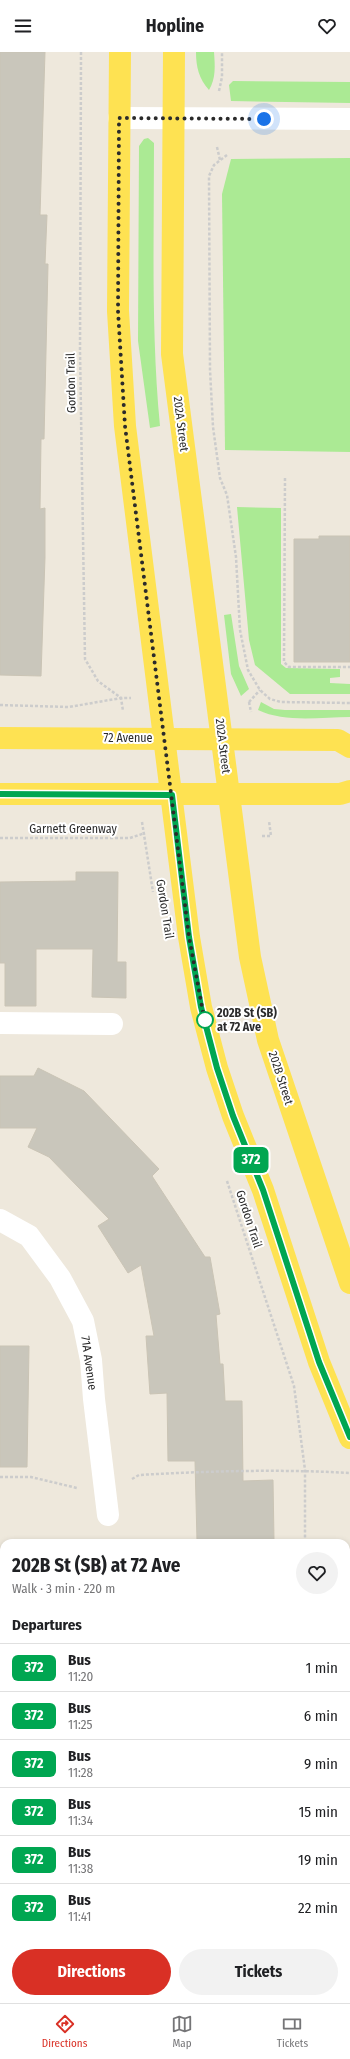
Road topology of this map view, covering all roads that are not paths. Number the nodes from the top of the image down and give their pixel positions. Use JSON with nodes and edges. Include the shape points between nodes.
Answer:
{"nodes":[{"id":1,"x":120,"y":52,"type":"edge"},
{"id":2,"x":174,"y":52,"type":"edge"},
{"id":3,"x":119,"y":118,"type":"junction"},
{"id":4,"x":174,"y":118,"type":"junction"},
{"id":5,"x":350,"y":119,"type":"edge"},
{"id":6,"x":0,"y":738,"type":"edge"},
{"id":7,"x":165,"y":738,"type":"junction"},
{"id":8,"x":222,"y":739,"type":"junction"},
{"id":9,"x":350,"y":747,"type":"edge"},
{"id":10,"x":350,"y":791,"type":"edge"},
{"id":11,"x":0,"y":794,"type":"edge"},
{"id":12,"x":229,"y":794,"type":"junction"},
{"id":13,"x":172,"y":795,"type":"junction"},
{"id":14,"x":0,"y":1023,"type":"edge"},
{"id":15,"x":112,"y":1024,"type":"dead end"},
{"id":16,"x":0,"y":1220,"type":"edge"},
{"id":17,"x":350,"y":1284,"type":"edge"},
{"id":18,"x":350,"y":1438,"type":"edge"},
{"id":19,"x":108,"y":1515,"type":"dead end"},
{"id":20,"x":350,"y":1832,"type":"edge"},
{"id":21,"x":350,"y":1843,"type":"edge"}],
"edges":[{"from":1,"to":3,"type":"main road"},
{"from":2,"to":4,"type":"main road","name":"202A Street"},
{"from":3,"to":4,"type":"street"},
{"from":3,"to":7,"type":"main road","via":[[118,311],[125,426]]},
{"from":4,"to":5,"type":"street"},
{"from":4,"to":8,"type":"main road","name":"202A Street","via":[[172,354]]},
{"from":6,"to":7,"type":"main road","name":"72 Avenue"},
{"from":7,"to":8,"type":"main road","name":"72 Avenue"},
{"from":7,"to":13,"type":"main road"},
{"from":8,"to":9,"type":"main road","name":"72 Avenue","via":[[338,740]]},
{"from":8,"to":12,"type":"main road","name":"202A Street"},
{"from":10,"to":12,"type":"main road","via":[[340,794]]},
{"from":11,"to":13,"type":"main road"},
{"from":12,"to":13,"type":"main road"},
{"from":12,"to":17,"type":"main road","name":"202B Street","via":[[250,957],[268,1040]]},
{"from":13,"to":18,"type":"main road","via":[[189,937],[201,1007],[217,1068],[263,1190],[319,1362]]},
{"from":14,"to":15,"type":"street"},
{"from":16,"to":19,"type":"street","name":"71A Avenue","via":[[29,1236],[60,1278],[83,1321],[91,1360]]},
{"from":20,"to":21,"type":"main road"}]}
